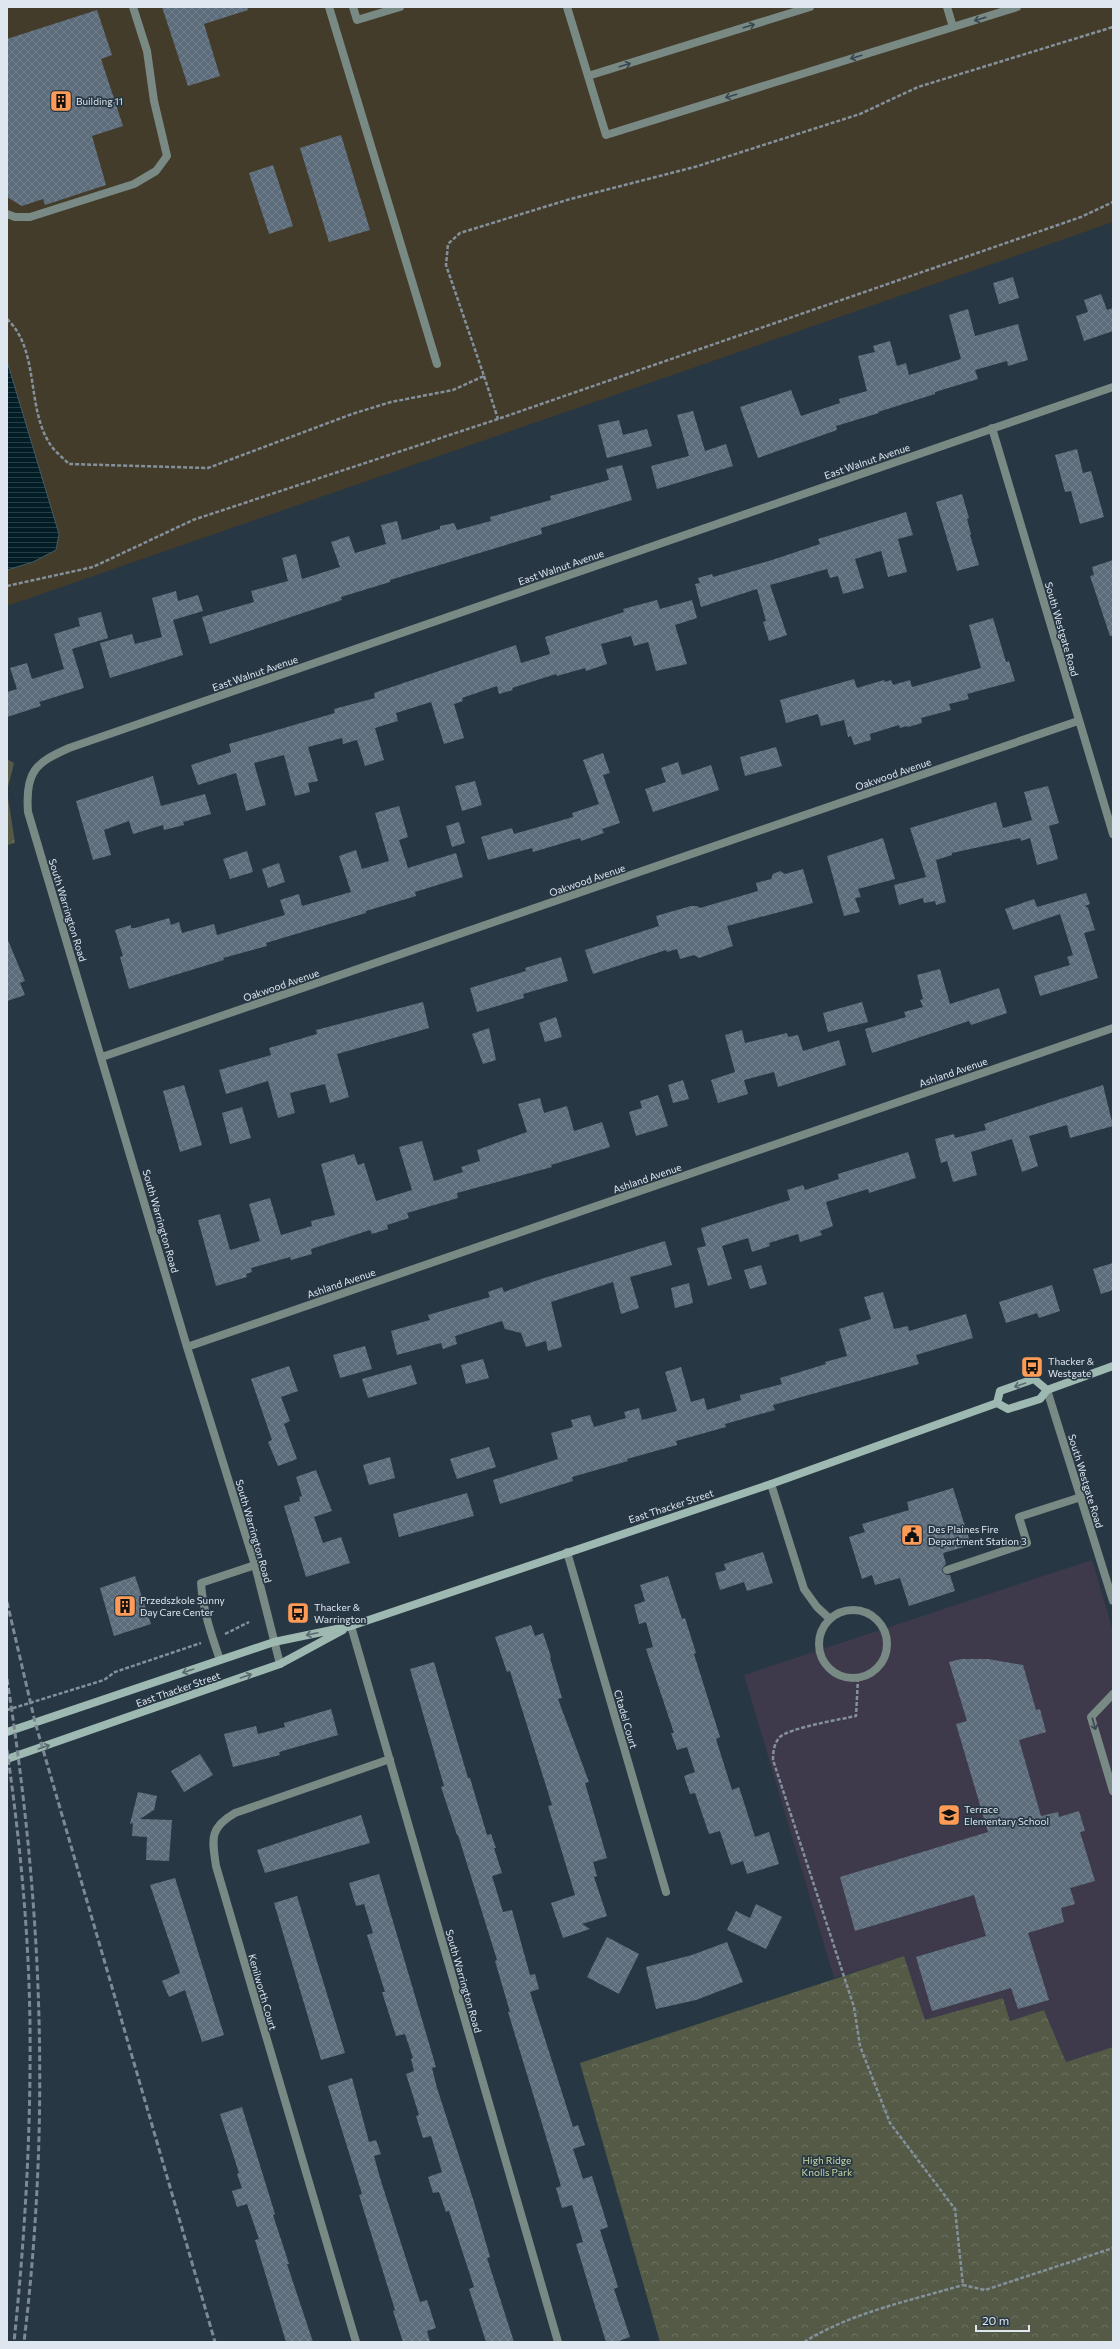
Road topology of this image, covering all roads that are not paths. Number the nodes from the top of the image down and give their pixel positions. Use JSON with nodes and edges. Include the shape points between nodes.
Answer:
{"nodes":[{"id":1,"x":133,"y":7,"type":"edge"},
{"id":2,"x":329,"y":7,"type":"edge"},
{"id":3,"x":353,"y":7,"type":"edge"},
{"id":4,"x":400,"y":7,"type":"edge"},
{"id":5,"x":567,"y":7,"type":"edge"},
{"id":6,"x":810,"y":7,"type":"edge"},
{"id":7,"x":947,"y":7,"type":"edge"},
{"id":8,"x":1017,"y":7,"type":"edge"},
{"id":9,"x":953,"y":27,"type":"junction"},
{"id":10,"x":588,"y":76,"type":"junction"},
{"id":11,"x":7,"y":214,"type":"edge"},
{"id":12,"x":437,"y":364,"type":"dead end"},
{"id":13,"x":1113,"y":388,"type":"edge"},
{"id":14,"x":992,"y":428,"type":"junction"},
{"id":15,"x":1078,"y":721,"type":"junction"},
{"id":16,"x":30,"y":783,"type":"joint"},
{"id":17,"x":1113,"y":834,"type":"edge"},
{"id":18,"x":1113,"y":1028,"type":"edge"},
{"id":19,"x":102,"y":1058,"type":"junction"},
{"id":20,"x":187,"y":1347,"type":"junction"},
{"id":21,"x":1113,"y":1366,"type":"edge"},
{"id":22,"x":1047,"y":1390,"type":"junction"},
{"id":23,"x":998,"y":1403,"type":"junction"},
{"id":24,"x":771,"y":1484,"type":"junction"},
{"id":25,"x":1081,"y":1497,"type":"junction"},
{"id":26,"x":567,"y":1552,"type":"junction"},
{"id":27,"x":255,"y":1565,"type":"junction"},
{"id":28,"x":947,"y":1570,"type":"dead end"},
{"id":29,"x":1113,"y":1601,"type":"edge"},
{"id":30,"x":830,"y":1619,"type":"junction"},
{"id":31,"x":351,"y":1626,"type":"junction"},
{"id":32,"x":274,"y":1642,"type":"junction"},
{"id":33,"x":220,"y":1660,"type":"junction"},
{"id":34,"x":280,"y":1664,"type":"junction"},
{"id":35,"x":1113,"y":1694,"type":"edge"},
{"id":36,"x":7,"y":1732,"type":"edge"},
{"id":37,"x":7,"y":1759,"type":"edge"},
{"id":38,"x":390,"y":1759,"type":"junction"},
{"id":39,"x":1113,"y":1791,"type":"edge"},
{"id":40,"x":666,"y":1892,"type":"dead end"},
{"id":41,"x":356,"y":2342,"type":"edge"},
{"id":42,"x":558,"y":2342,"type":"edge"}],
"edges":[{"from":1,"to":11,"type":"street","via":[[147,51],[154,101],[167,156],[156,171],[134,184],[30,217]]},
{"from":2,"to":12,"type":"street"},
{"from":3,"to":4,"type":"street","via":[[357,20]]},
{"from":5,"to":10,"type":"street"},
{"from":10,"to":6,"type":"street","one_way":true},
{"from":7,"to":9,"type":"street"},
{"from":8,"to":9,"type":"street","one_way":true},
{"from":9,"to":10,"type":"street","one_way":true,"via":[[606,135]]},
{"from":13,"to":14,"type":"street","name":"East Walnut Avenue"},
{"from":14,"to":15,"type":"street","name":"South Westgate Road"},
{"from":14,"to":16,"type":"street","name":"East Walnut Avenue","via":[[69,748],[44,759],[34,770]]},
{"from":15,"to":17,"type":"street","name":"South Westgate Road"},
{"from":15,"to":19,"type":"street","name":"Oakwood Avenue"},
{"from":16,"to":19,"type":"street","name":"South Warrington Road","via":[[27,796],[28,812]]},
{"from":18,"to":20,"type":"street","name":"Ashland Avenue"},
{"from":19,"to":20,"type":"street","name":"South Warrington Road"},
{"from":20,"to":27,"type":"street","name":"South Warrington Road"},
{"from":21,"to":22,"type":"main road"},
{"from":22,"to":23,"type":"main road","via":[[1040,1399],[1008,1409]]},
{"from":22,"to":23,"type":"main road","one_way":true,"via":[[1034,1379],[1000,1391]]},
{"from":22,"to":25,"type":"street","name":"South Westgate Road"},
{"from":23,"to":24,"type":"main road","name":"East Thacker Street"},
{"from":24,"to":26,"type":"main road","name":"East Thacker Street"},
{"from":24,"to":30,"type":"street","via":[[804,1589]]},
{"from":25,"to":28,"type":"street","via":[[1019,1517],[1027,1543]]},
{"from":25,"to":29,"type":"street","name":"South Westgate Road"},
{"from":26,"to":31,"type":"main road","name":"East Thacker Street"},
{"from":26,"to":40,"type":"street","name":"Citadel Court"},
{"from":27,"to":32,"type":"street","name":"South Warrington Road"},
{"from":27,"to":33,"type":"street","via":[[201,1583],[202,1604]]},
{"from":30,"to":30,"type":"street","via":[[823,1627],[819,1638],[822,1659],[828,1668],[847,1678],[858,1678],[878,1667],[885,1658],[888,1646],[881,1624],[873,1616],[857,1610],[840,1612]]},
{"from":31,"to":32,"type":"main road","name":"East Thacker Street","one_way":true},
{"from":31,"to":34,"type":"main road","name":"East Thacker Street"},
{"from":31,"to":38,"type":"street","name":"South Warrington Road"},
{"from":32,"to":33,"type":"main road","name":"East Thacker Street"},
{"from":32,"to":34,"type":"street","name":"South Warrington Road"},
{"from":33,"to":36,"type":"main road","name":"East Thacker Street","one_way":true},
{"from":37,"to":34,"type":"main road","name":"East Thacker Street","one_way":true},
{"from":35,"to":39,"type":"street","one_way":true,"via":[[1091,1717]]},
{"from":38,"to":41,"type":"street","name":"Kenilworth Court","via":[[235,1813],[218,1825],[213,1843],[221,1881]]},
{"from":38,"to":42,"type":"street","name":"South Warrington Road"}]}
